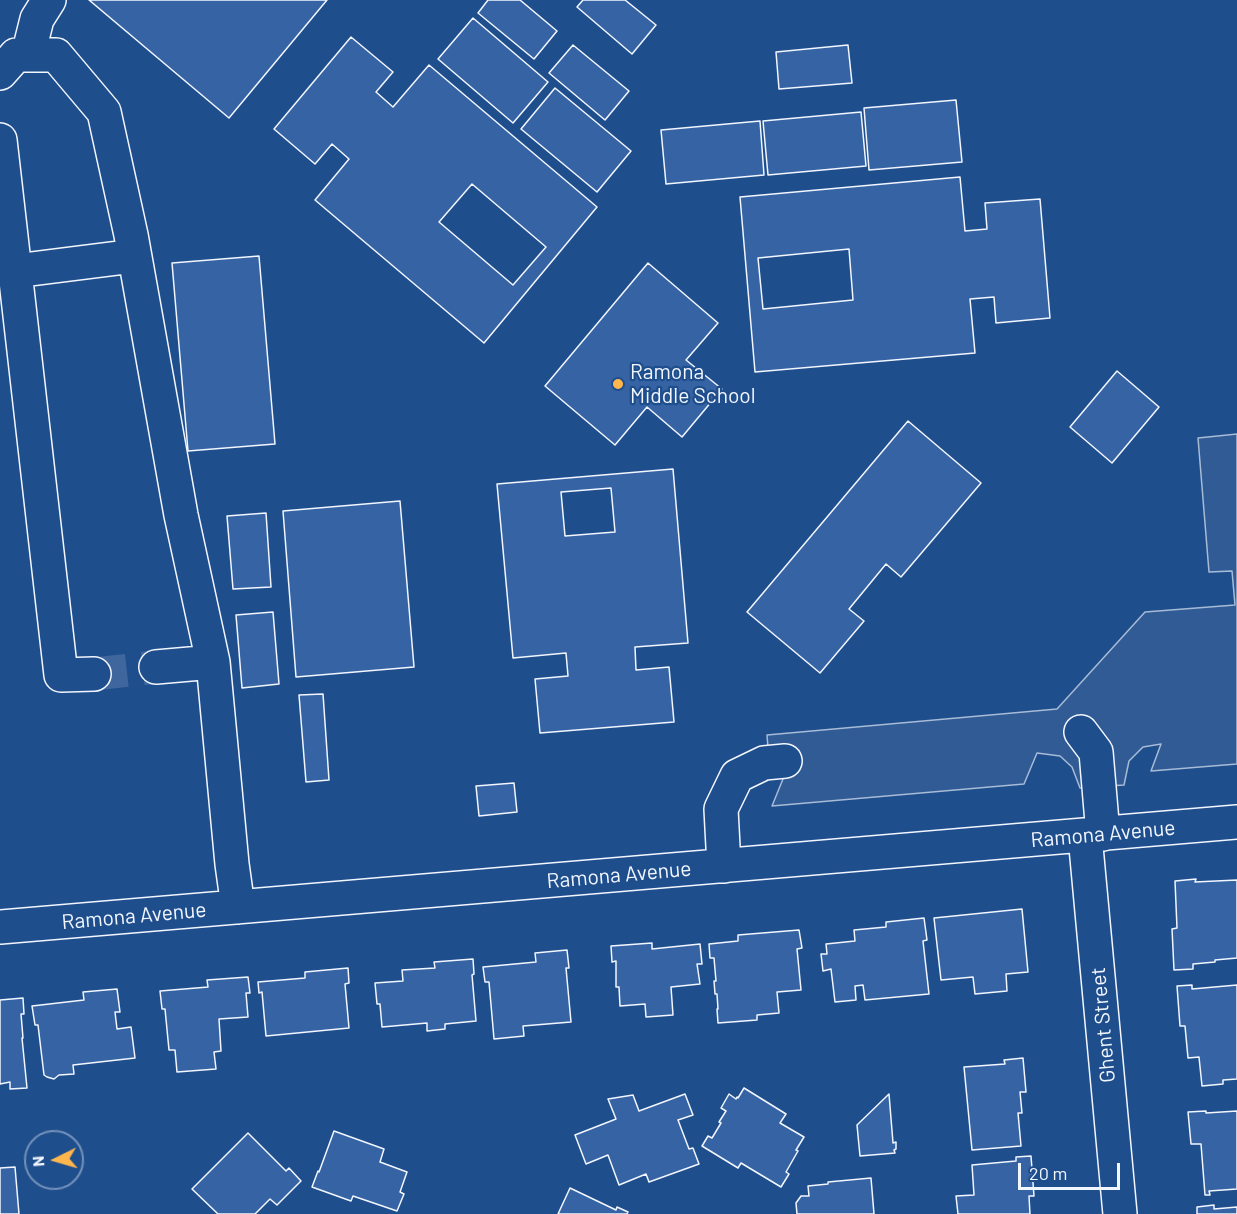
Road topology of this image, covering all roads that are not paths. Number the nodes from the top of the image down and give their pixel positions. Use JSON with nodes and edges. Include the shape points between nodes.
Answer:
{"nodes":[{"id":1,"x":49,"y":0,"type":"edge"},
{"id":2,"x":28,"y":55,"type":"junction"},
{"id":3,"x":0,"y":73,"type":"edge"},
{"id":4,"x":0,"y":140,"type":"edge"},
{"id":5,"x":134,"y":256,"type":"junction"},
{"id":6,"x":15,"y":271,"type":"junction"},
{"id":7,"x":213,"y":662,"type":"junction"},
{"id":8,"x":156,"y":668,"type":"tunnel mouth"},
{"id":9,"x":94,"y":674,"type":"tunnel mouth"},
{"id":10,"x":1081,"y":732,"type":"dead end"},
{"id":11,"x":785,"y":761,"type":"dead end"},
{"id":12,"x":1237,"y":822,"type":"edge"},
{"id":13,"x":1094,"y":835,"type":"junction"},
{"id":14,"x":724,"y":866,"type":"junction"},
{"id":15,"x":238,"y":907,"type":"junction"},
{"id":16,"x":0,"y":927,"type":"edge"},
{"id":17,"x":1120,"y":1214,"type":"edge"}],
"edges":[{"from":1,"to":2,"type":"street","via":[[37,19]]},
{"from":2,"to":3,"type":"street","via":[[16,54]]},
{"from":2,"to":5,"type":"street","via":[[56,55],[104,112]]},
{"from":4,"to":6,"type":"street"},
{"from":5,"to":6,"type":"street"},
{"from":5,"to":7,"type":"street","via":[[181,515]]},
{"from":6,"to":9,"type":"street","via":[[61,675]]},
{"from":7,"to":8,"type":"street"},
{"from":7,"to":15,"type":"street"},
{"from":10,"to":13,"type":"street","name":"Ghent Street","via":[[1096,752]]},
{"from":11,"to":14,"type":"street","via":[[764,763],[737,776],[721,809]]},
{"from":12,"to":13,"type":"street","name":"Ramona Avenue"},
{"from":13,"to":14,"type":"street","name":"Ramona Avenue"},
{"from":13,"to":17,"type":"street","name":"Ghent Street"},
{"from":14,"to":15,"type":"street","name":"Ramona Avenue"},
{"from":15,"to":16,"type":"street","name":"Ramona Avenue"}]}
